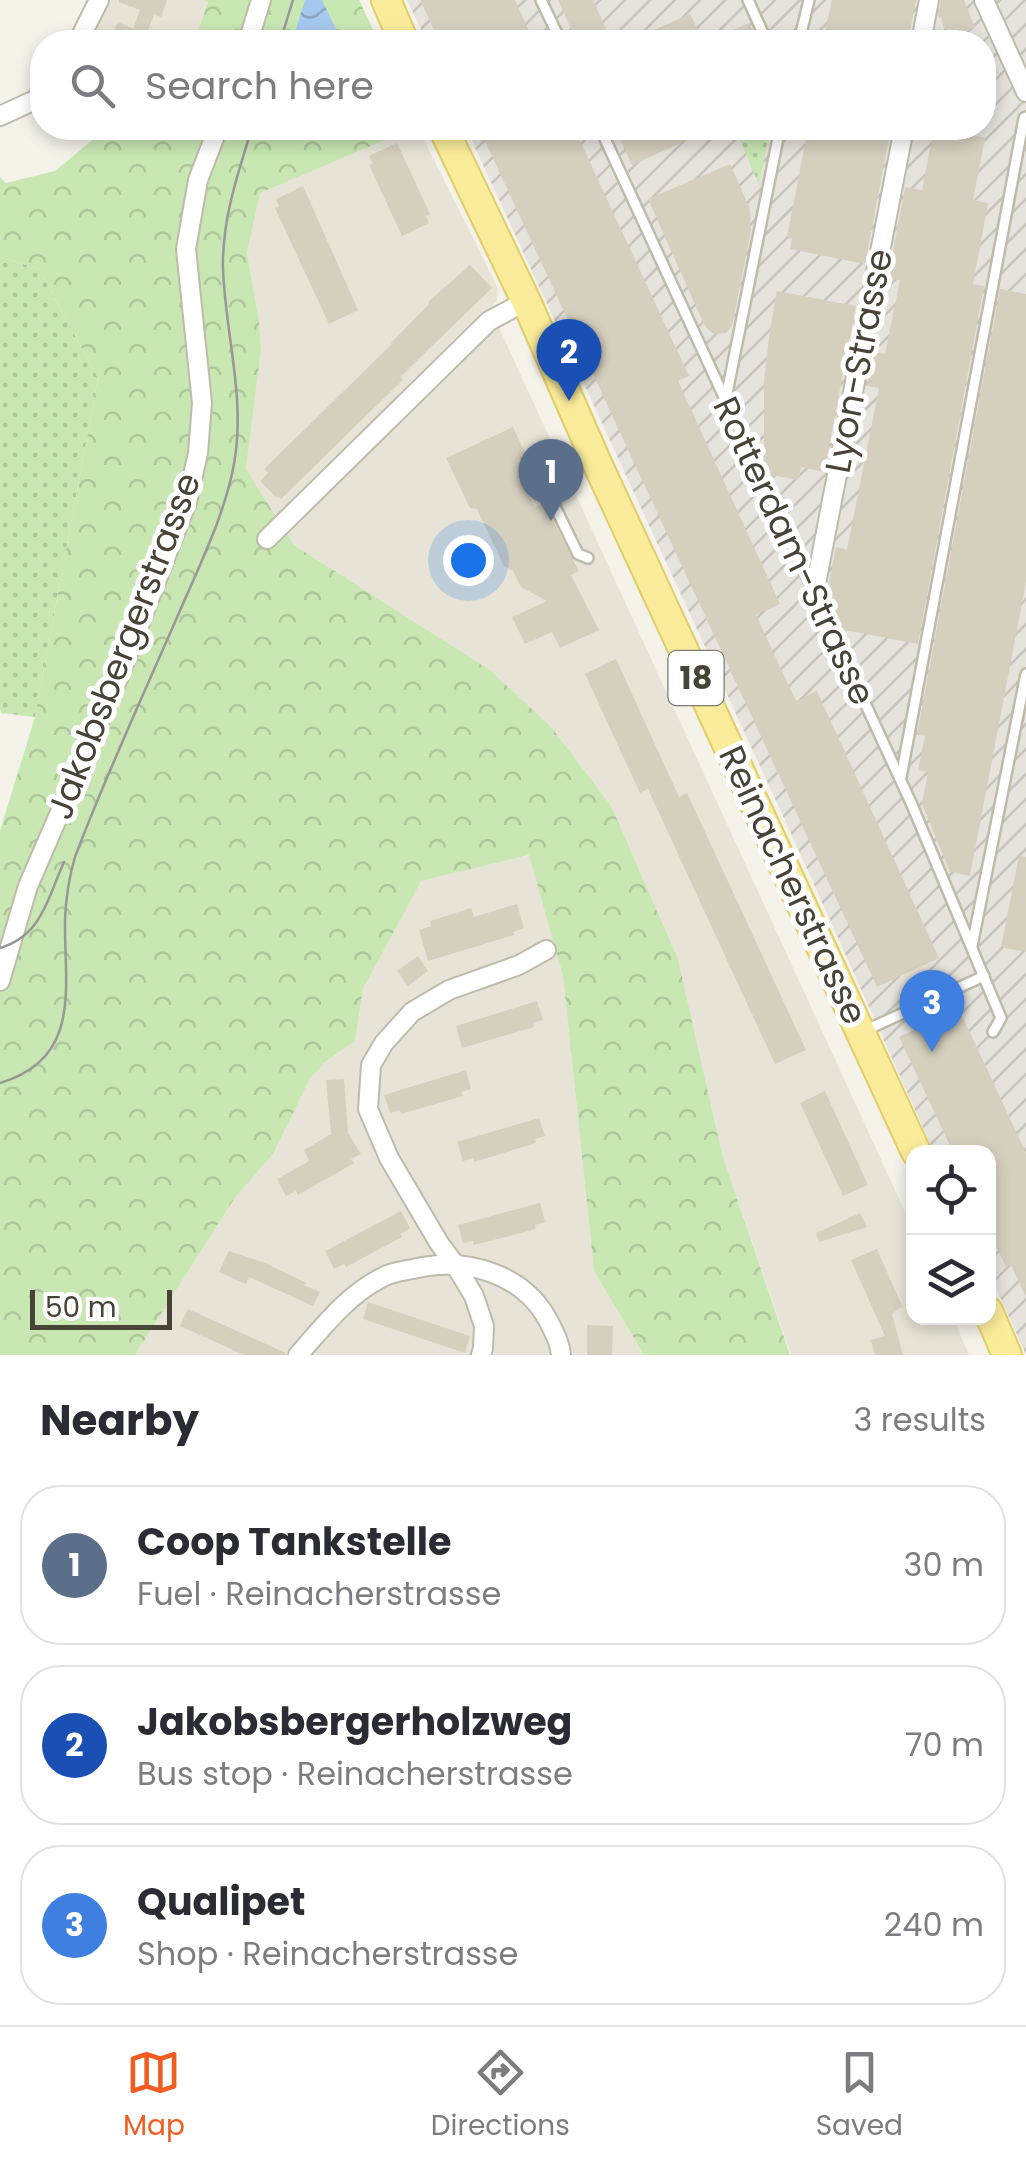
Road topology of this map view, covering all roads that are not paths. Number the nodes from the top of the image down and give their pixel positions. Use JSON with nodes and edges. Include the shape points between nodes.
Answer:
{"nodes":[{"id":1,"x":100,"y":0,"type":"edge"},
{"id":2,"x":261,"y":0,"type":"edge"},
{"id":3,"x":386,"y":0,"type":"edge"},
{"id":4,"x":542,"y":0,"type":"edge"},
{"id":5,"x":748,"y":0,"type":"edge"},
{"id":6,"x":809,"y":0,"type":"edge"},
{"id":7,"x":929,"y":0,"type":"edge"},
{"id":8,"x":984,"y":0,"type":"edge"},
{"id":9,"x":84,"y":30,"type":"edge"},
{"id":10,"x":252,"y":30,"type":"edge"},
{"id":11,"x":399,"y":30,"type":"edge"},
{"id":12,"x":556,"y":30,"type":"edge"},
{"id":13,"x":762,"y":30,"type":"edge"},
{"id":14,"x":802,"y":30,"type":"edge"},
{"id":15,"x":923,"y":30,"type":"edge"},
{"id":16,"x":1026,"y":92,"type":"edge"},
{"id":17,"x":30,"y":102,"type":"edge"},
{"id":18,"x":0,"y":116,"type":"edge"},
{"id":19,"x":1026,"y":117,"type":"edge"},
{"id":20,"x":213,"y":140,"type":"edge"},
{"id":21,"x":449,"y":140,"type":"edge"},
{"id":22,"x":605,"y":140,"type":"edge"},
{"id":23,"x":778,"y":140,"type":"edge"},
{"id":24,"x":902,"y":140,"type":"edge"},
{"id":25,"x":526,"y":301,"type":"junction"},
{"id":26,"x":725,"y":403,"type":"junction"},
{"id":27,"x":547,"y":464,"type":"dead end"},
{"id":28,"x":267,"y":540,"type":"dead end"},
{"id":29,"x":588,"y":558,"type":"dead end"},
{"id":30,"x":814,"y":594,"type":"junction"},
{"id":31,"x":1026,"y":674,"type":"edge"},
{"id":32,"x":900,"y":779,"type":"junction"},
{"id":33,"x":972,"y":946,"type":"junction"},
{"id":34,"x":546,"y":950,"type":"dead end"},
{"id":35,"x":984,"y":976,"type":"junction"},
{"id":36,"x":0,"y":982,"type":"edge"},
{"id":37,"x":861,"y":1032,"type":"junction"},
{"id":38,"x":993,"y":1032,"type":"dead end"},
{"id":39,"x":913,"y":1145,"type":"edge"},
{"id":40,"x":456,"y":1266,"type":"junction"},
{"id":41,"x":994,"y":1325,"type":"edge"},
{"id":42,"x":298,"y":1355,"type":"edge"},
{"id":43,"x":481,"y":1355,"type":"edge"},
{"id":44,"x":561,"y":1355,"type":"edge"},
{"id":45,"x":1007,"y":1355,"type":"edge"}],
"edges":[{"from":1,"to":9,"type":"street"},
{"from":2,"to":10,"type":"street"},
{"from":3,"to":11,"type":"main road"},
{"from":4,"to":12,"type":"lane"},
{"from":5,"to":13,"type":"lane"},
{"from":6,"to":14,"type":"lane"},
{"from":7,"to":15,"type":"street"},
{"from":8,"to":16,"type":"street"},
{"from":17,"to":18,"type":"street"},
{"from":19,"to":32,"type":"lane"},
{"from":20,"to":36,"type":"street","name":"Jakobsbergerstrasse","via":[[198,180],[186,250],[202,403],[187,502],[28,886]]},
{"from":21,"to":25,"type":"main road","name":"Reinacherstrasse","number":"18"},
{"from":22,"to":26,"type":"lane","name":"Rotterdam-Strasse"},
{"from":23,"to":26,"type":"lane"},
{"from":24,"to":30,"type":"street","name":"Lyon-Strasse"},
{"from":25,"to":28,"type":"street","via":[[489,321]]},
{"from":25,"to":37,"type":"main road","name":"Reinacherstrasse","number":"18"},
{"from":26,"to":30,"type":"lane","name":"Rotterdam-Strasse"},
{"from":27,"to":29,"type":"lane","via":[[546,488],[578,554]]},
{"from":30,"to":32,"type":"lane","name":"Rotterdam-Strasse"},
{"from":31,"to":33,"type":"lane"},
{"from":32,"to":33,"type":"lane","name":"Rotterdam-Strasse"},
{"from":33,"to":35,"type":"lane","name":"Rotterdam-Strasse"},
{"from":34,"to":40,"type":"street","via":[[412,1012],[371,1065],[368,1109],[389,1158]]},
{"from":35,"to":37,"type":"lane"},
{"from":35,"to":38,"type":"lane","name":"Rotterdam-Strasse","via":[[1001,1018]]},
{"from":37,"to":39,"type":"main road","name":"Reinacherstrasse","number":"18"},
{"from":40,"to":42,"type":"street","via":[[386,1275],[350,1298]]},
{"from":40,"to":43,"type":"street","via":[[484,1326]]},
{"from":40,"to":44,"type":"street","via":[[522,1286],[544,1312]]},
{"from":41,"to":45,"type":"main road"}]}
